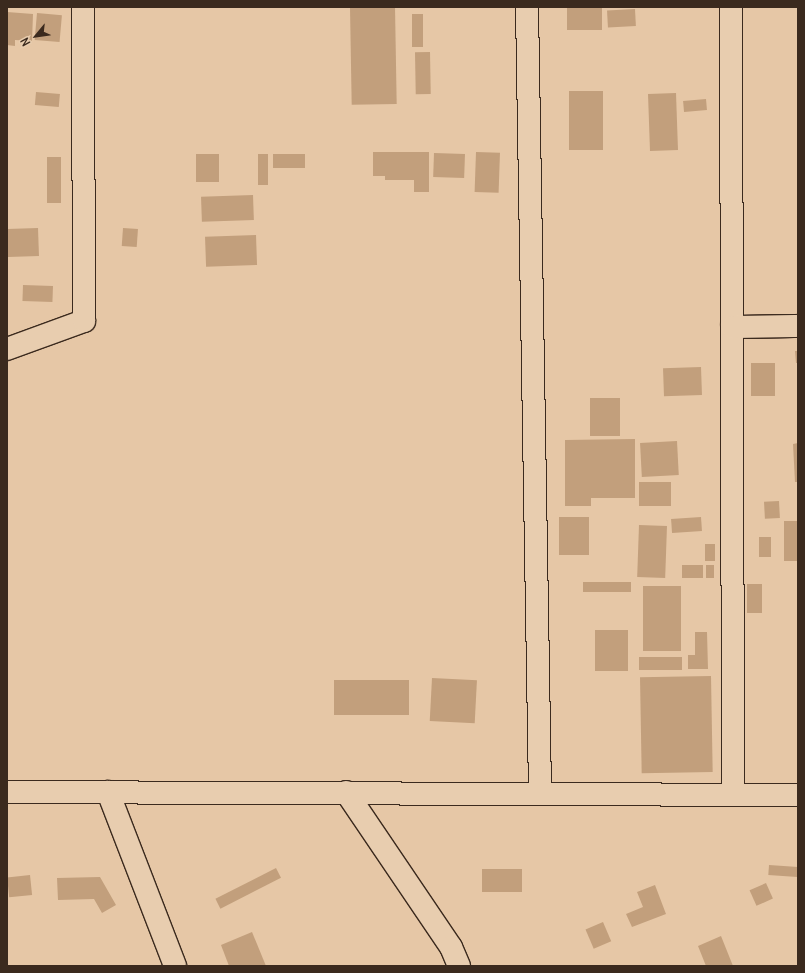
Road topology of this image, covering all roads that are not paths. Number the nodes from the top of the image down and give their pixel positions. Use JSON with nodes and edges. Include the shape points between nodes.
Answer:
{"nodes":[{"id":1,"x":83,"y":7,"type":"edge"},
{"id":2,"x":527,"y":7,"type":"edge"},
{"id":3,"x":731,"y":7,"type":"edge"},
{"id":4,"x":798,"y":326,"type":"edge"},
{"id":5,"x":732,"y":327,"type":"junction"},
{"id":6,"x":7,"y":349,"type":"edge"},
{"id":7,"x":7,"y":792,"type":"edge"},
{"id":8,"x":108,"y":792,"type":"junction"},
{"id":9,"x":346,"y":792,"type":"junction"},
{"id":10,"x":540,"y":793,"type":"junction"},
{"id":11,"x":733,"y":795,"type":"junction"},
{"id":12,"x":798,"y":795,"type":"edge"},
{"id":13,"x":175,"y":966,"type":"edge"},
{"id":14,"x":459,"y":966,"type":"edge"}],
"edges":[{"from":1,"to":6,"type":"street","via":[[84,321]]},
{"from":2,"to":10,"type":"street"},
{"from":3,"to":5,"type":"street"},
{"from":4,"to":5,"type":"street"},
{"from":5,"to":11,"type":"street"},
{"from":7,"to":8,"type":"street"},
{"from":8,"to":9,"type":"street"},
{"from":8,"to":13,"type":"street"},
{"from":9,"to":10,"type":"street"},
{"from":9,"to":14,"type":"street","via":[[451,946]]},
{"from":10,"to":11,"type":"street"},
{"from":11,"to":12,"type":"street"}]}
